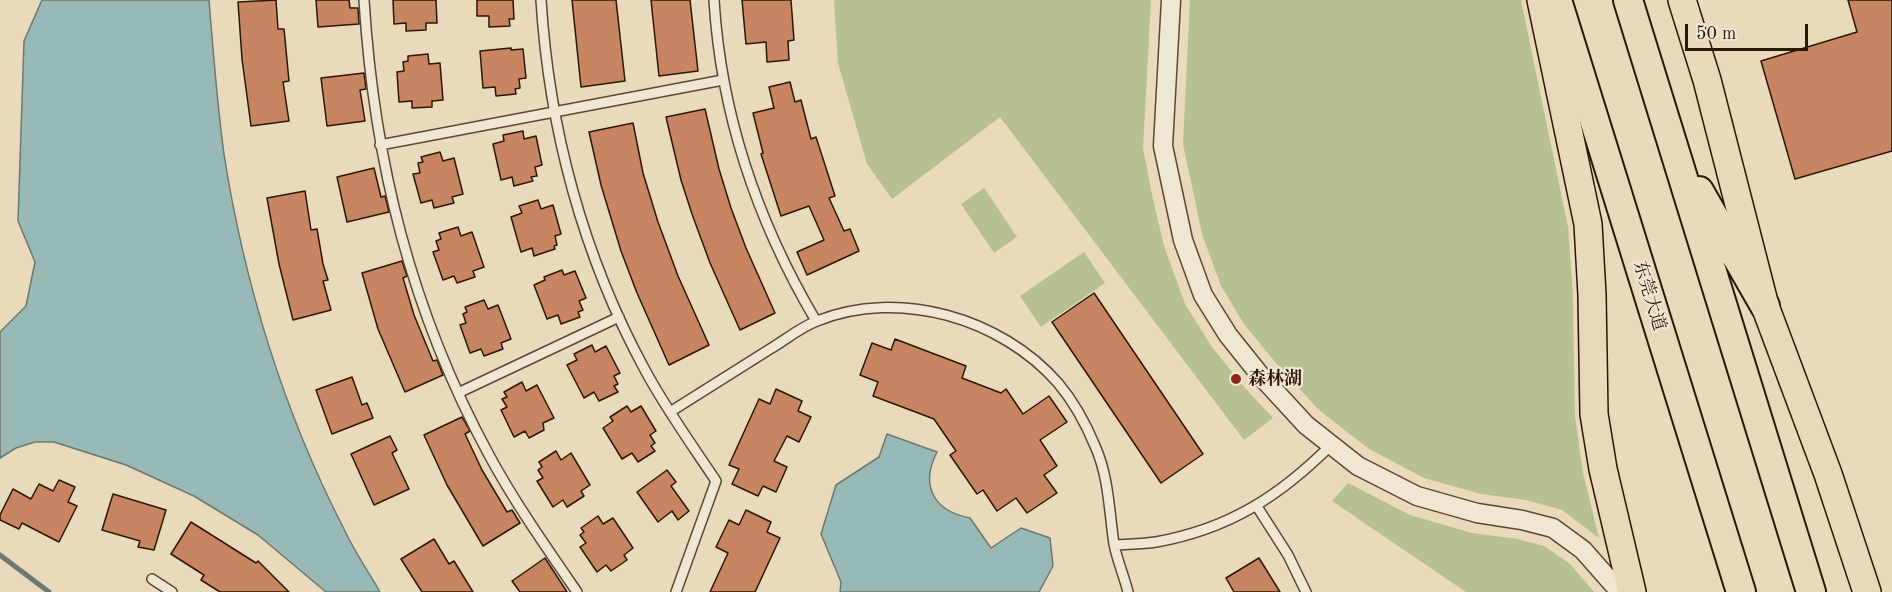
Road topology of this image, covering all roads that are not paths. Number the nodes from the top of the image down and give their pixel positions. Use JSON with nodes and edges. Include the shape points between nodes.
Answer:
{"nodes":[{"id":1,"x":364,"y":0,"type":"edge"},
{"id":2,"x":541,"y":0,"type":"edge"},
{"id":3,"x":714,"y":0,"type":"edge"},
{"id":4,"x":1171,"y":0,"type":"edge"},
{"id":5,"x":1541,"y":0,"type":"edge"},
{"id":6,"x":1557,"y":0,"type":"edge"},
{"id":7,"x":1628,"y":0,"type":"edge"},
{"id":8,"x":1682,"y":0,"type":"edge"},
{"id":9,"x":723,"y":80,"type":"junction"},
{"id":10,"x":554,"y":112,"type":"junction"},
{"id":11,"x":1672,"y":143,"type":"junction"},
{"id":12,"x":380,"y":145,"type":"junction"},
{"id":13,"x":1765,"y":306,"type":"junction"},
{"id":14,"x":619,"y":317,"type":"junction"},
{"id":15,"x":816,"y":321,"type":"junction"},
{"id":16,"x":458,"y":393,"type":"junction"},
{"id":17,"x":670,"y":412,"type":"junction"},
{"id":18,"x":1331,"y":445,"type":"junction"},
{"id":19,"x":1256,"y":505,"type":"junction"},
{"id":20,"x":1115,"y":545,"type":"junction"},
{"id":21,"x":152,"y":579,"type":"dead end"},
{"id":22,"x":171,"y":592,"type":"edge"},
{"id":23,"x":577,"y":592,"type":"edge"},
{"id":24,"x":676,"y":592,"type":"edge"},
{"id":25,"x":1128,"y":592,"type":"edge"},
{"id":26,"x":1306,"y":592,"type":"edge"},
{"id":27,"x":1620,"y":592,"type":"edge"},
{"id":28,"x":1632,"y":592,"type":"edge"},
{"id":29,"x":1741,"y":592,"type":"edge"},
{"id":30,"x":1811,"y":592,"type":"edge"},
{"id":31,"x":1868,"y":592,"type":"edge"}],
"edges":[{"from":1,"to":12,"type":"lane"},
{"from":2,"to":10,"type":"lane"},
{"from":3,"to":9,"type":"lane"},
{"from":4,"to":18,"type":"street","via":[[1163,146],[1183,240],[1203,295],[1228,335],[1306,425]]},
{"from":5,"to":28,"type":"main road","via":[[1588,224],[1594,414],[1602,469]]},
{"from":6,"to":29,"type":"highway","name":"东莞大道"},
{"from":7,"to":11,"type":"highway"},
{"from":8,"to":13,"type":"main road","via":[[1707,80]]},
{"from":9,"to":10,"type":"lane"},
{"from":9,"to":15,"type":"lane","via":[[752,186],[772,237]]},
{"from":10,"to":12,"type":"lane"},
{"from":10,"to":14,"type":"lane","via":[[589,244]]},
{"from":11,"to":13,"type":"highway"},
{"from":11,"to":30,"type":"highway"},
{"from":12,"to":16,"type":"lane","via":[[398,225],[422,304]]},
{"from":13,"to":31,"type":"main road"},
{"from":14,"to":16,"type":"lane"},
{"from":14,"to":17,"type":"lane"},
{"from":15,"to":17,"type":"lane"},
{"from":15,"to":20,"type":"lane","via":[[853,311],[928,310],[965,320],[1031,357],[1080,414],[1097,448],[1107,485]]},
{"from":16,"to":23,"type":"lane","via":[[530,526]]},
{"from":17,"to":24,"type":"lane","via":[[716,481]]},
{"from":18,"to":19,"type":"lane","via":[[1302,473]]},
{"from":18,"to":27,"type":"street","via":[[1358,466],[1417,496],[1553,528],[1583,550]]},
{"from":19,"to":20,"type":"lane","via":[[1195,533]]},
{"from":19,"to":26,"type":"lane"},
{"from":20,"to":25,"type":"lane"},
{"from":21,"to":22,"type":"lane"}]}
